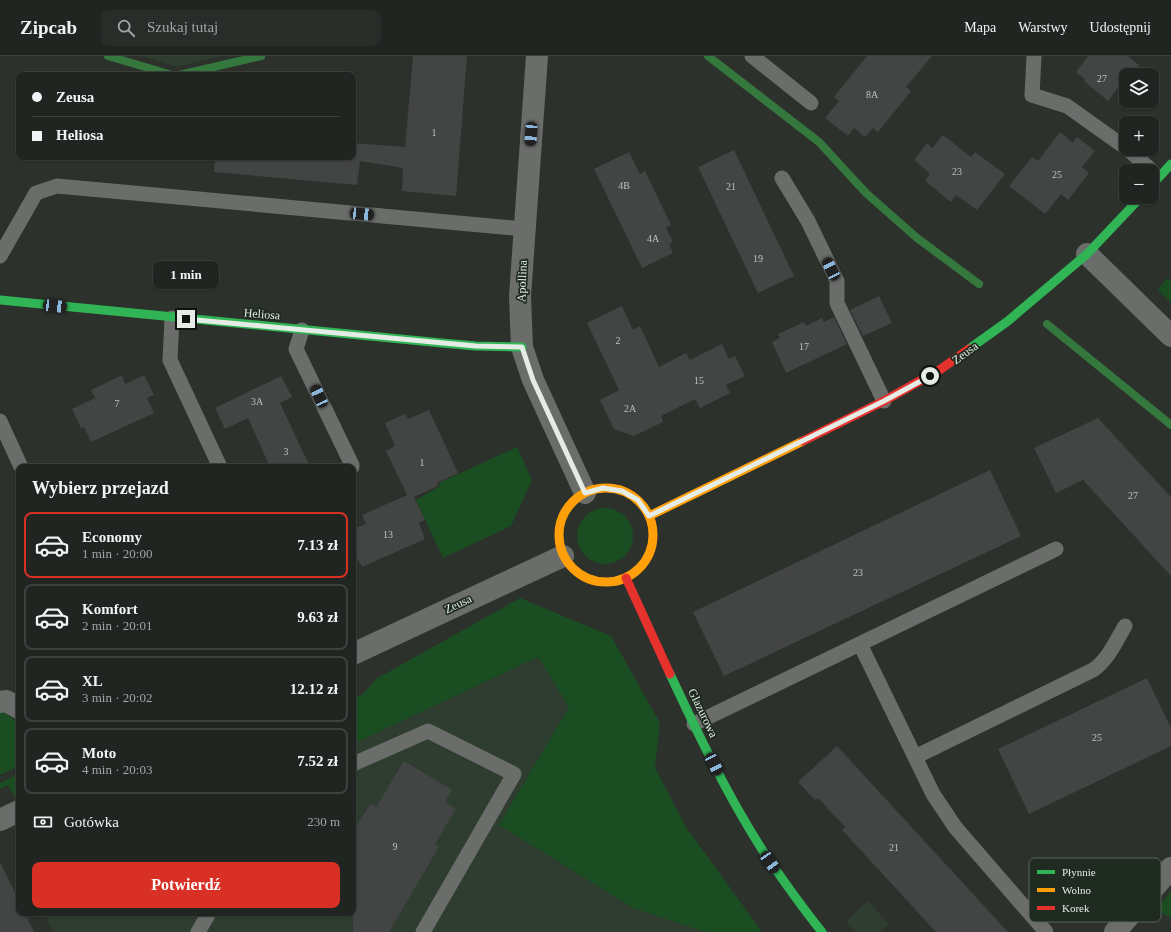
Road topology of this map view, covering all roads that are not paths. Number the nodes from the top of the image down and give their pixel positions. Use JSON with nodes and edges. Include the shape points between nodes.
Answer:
{"nodes":[{"id":1,"x":537,"y":56,"type":"edge"},
{"id":2,"x":752,"y":56,"type":"edge"},
{"id":3,"x":1034,"y":56,"type":"edge"},
{"id":4,"x":811,"y":103,"type":"dead end"},
{"id":5,"x":1119,"y":142,"type":"edge"},
{"id":6,"x":1135,"y":156,"type":"edge"},
{"id":7,"x":1142,"y":164,"type":"edge"},
{"id":8,"x":1171,"y":164,"type":"edge"},
{"id":9,"x":1159,"y":172,"type":"edge"},
{"id":10,"x":782,"y":178,"type":"dead end"},
{"id":11,"x":1134,"y":204,"type":"edge"},
{"id":12,"x":524,"y":229,"type":"junction"},
{"id":13,"x":1087,"y":254,"type":"junction"},
{"id":14,"x":0,"y":256,"type":"edge"},
{"id":15,"x":0,"y":300,"type":"edge"},
{"id":16,"x":172,"y":318,"type":"junction"},
{"id":17,"x":302,"y":330,"type":"junction"},
{"id":18,"x":1171,"y":336,"type":"edge"},
{"id":19,"x":522,"y":347,"type":"junction"},
{"id":20,"x":884,"y":401,"type":"junction"},
{"id":21,"x":0,"y":421,"type":"edge"},
{"id":22,"x":20,"y":464,"type":"edge"},
{"id":23,"x":219,"y":464,"type":"edge"},
{"id":24,"x":352,"y":464,"type":"edge"},
{"id":25,"x":585,"y":493,"type":"junction"},
{"id":26,"x":649,"y":516,"type":"junction"},
{"id":27,"x":1056,"y":549,"type":"dead end"},
{"id":28,"x":563,"y":556,"type":"junction"},
{"id":29,"x":626,"y":578,"type":"junction"},
{"id":30,"x":1125,"y":626,"type":"dead end"},
{"id":31,"x":860,"y":644,"type":"junction"},
{"id":32,"x":356,"y":653,"type":"edge"},
{"id":33,"x":0,"y":702,"type":"edge"},
{"id":34,"x":16,"y":706,"type":"edge"},
{"id":35,"x":694,"y":724,"type":"junction"},
{"id":36,"x":916,"y":757,"type":"junction"},
{"id":37,"x":356,"y":763,"type":"edge"},
{"id":38,"x":16,"y":812,"type":"edge"},
{"id":39,"x":0,"y":820,"type":"edge"},
{"id":40,"x":1171,"y":868,"type":"edge"},
{"id":41,"x":1161,"y":879,"type":"edge"},
{"id":42,"x":1029,"y":912,"type":"edge"},
{"id":43,"x":207,"y":916,"type":"edge"},
{"id":44,"x":1037,"y":922,"type":"edge"},
{"id":45,"x":1124,"y":922,"type":"edge"},
{"id":46,"x":198,"y":932,"type":"edge"},
{"id":47,"x":423,"y":932,"type":"edge"},
{"id":48,"x":822,"y":932,"type":"edge"},
{"id":49,"x":1046,"y":932,"type":"edge"},
{"id":50,"x":1115,"y":932,"type":"edge"}],
"edges":[{"from":1,"to":12,"type":"street","name":"Apollina"},
{"from":2,"to":4,"type":"lane"},
{"from":3,"to":5,"type":"lane","via":[[1032,95],[1067,106]]},
{"from":6,"to":7,"type":"lane"},
{"from":8,"to":9,"type":"street"},
{"from":10,"to":20,"type":"lane","via":[[808,221],[837,281],[837,303]]},
{"from":11,"to":13,"type":"street","name":"Zeusa"},
{"from":12,"to":14,"type":"lane","via":[[57,186],[36,193]]},
{"from":12,"to":19,"type":"street","name":"Apollina","via":[[520,296]]},
{"from":13,"to":18,"type":"street"},
{"from":13,"to":20,"type":"street","name":"Zeusa","via":[[1008,321],[941,369]]},
{"from":15,"to":16,"type":"street","name":"Heliosa"},
{"from":16,"to":17,"type":"street","name":"Heliosa"},
{"from":16,"to":23,"type":"lane","via":[[170,360]]},
{"from":17,"to":19,"type":"street","name":"Heliosa","via":[[476,346]]},
{"from":17,"to":24,"type":"lane","via":[[296,348]]},
{"from":19,"to":25,"type":"street","name":"Apollina","via":[[533,380]]},
{"from":20,"to":26,"type":"street","name":"Zeusa"},
{"from":21,"to":22,"type":"lane"},
{"from":25,"to":26,"type":"street","via":[[603,488],[622,491],[638,500]]},
{"from":25,"to":28,"type":"street","via":[[570,504],[561,520],[558,538]]},
{"from":26,"to":29,"type":"street","via":[[653,533],[651,551],[641,567]]},
{"from":27,"to":31,"type":"lane"},
{"from":28,"to":29,"type":"street","via":[[574,571],[590,580],[609,583]]},
{"from":28,"to":32,"type":"street","name":"Zeusa"},
{"from":29,"to":35,"type":"street","name":"Glazurowa"},
{"from":30,"to":36,"type":"lane","via":[[1111,650],[1093,670]]},
{"from":31,"to":35,"type":"lane"},
{"from":31,"to":36,"type":"lane"},
{"from":33,"to":34,"type":"street","via":[[6,701]]},
{"from":35,"to":48,"type":"street","name":"Glazurowa","via":[[728,790],[770,862]]},
{"from":36,"to":42,"type":"lane","via":[[934,794],[955,827]]},
{"from":37,"to":47,"type":"lane","via":[[428,731],[514,774]]},
{"from":38,"to":39,"type":"street"},
{"from":40,"to":41,"type":"street"},
{"from":43,"to":46,"type":"lane"},
{"from":44,"to":49,"type":"lane"},
{"from":45,"to":50,"type":"street"}]}
